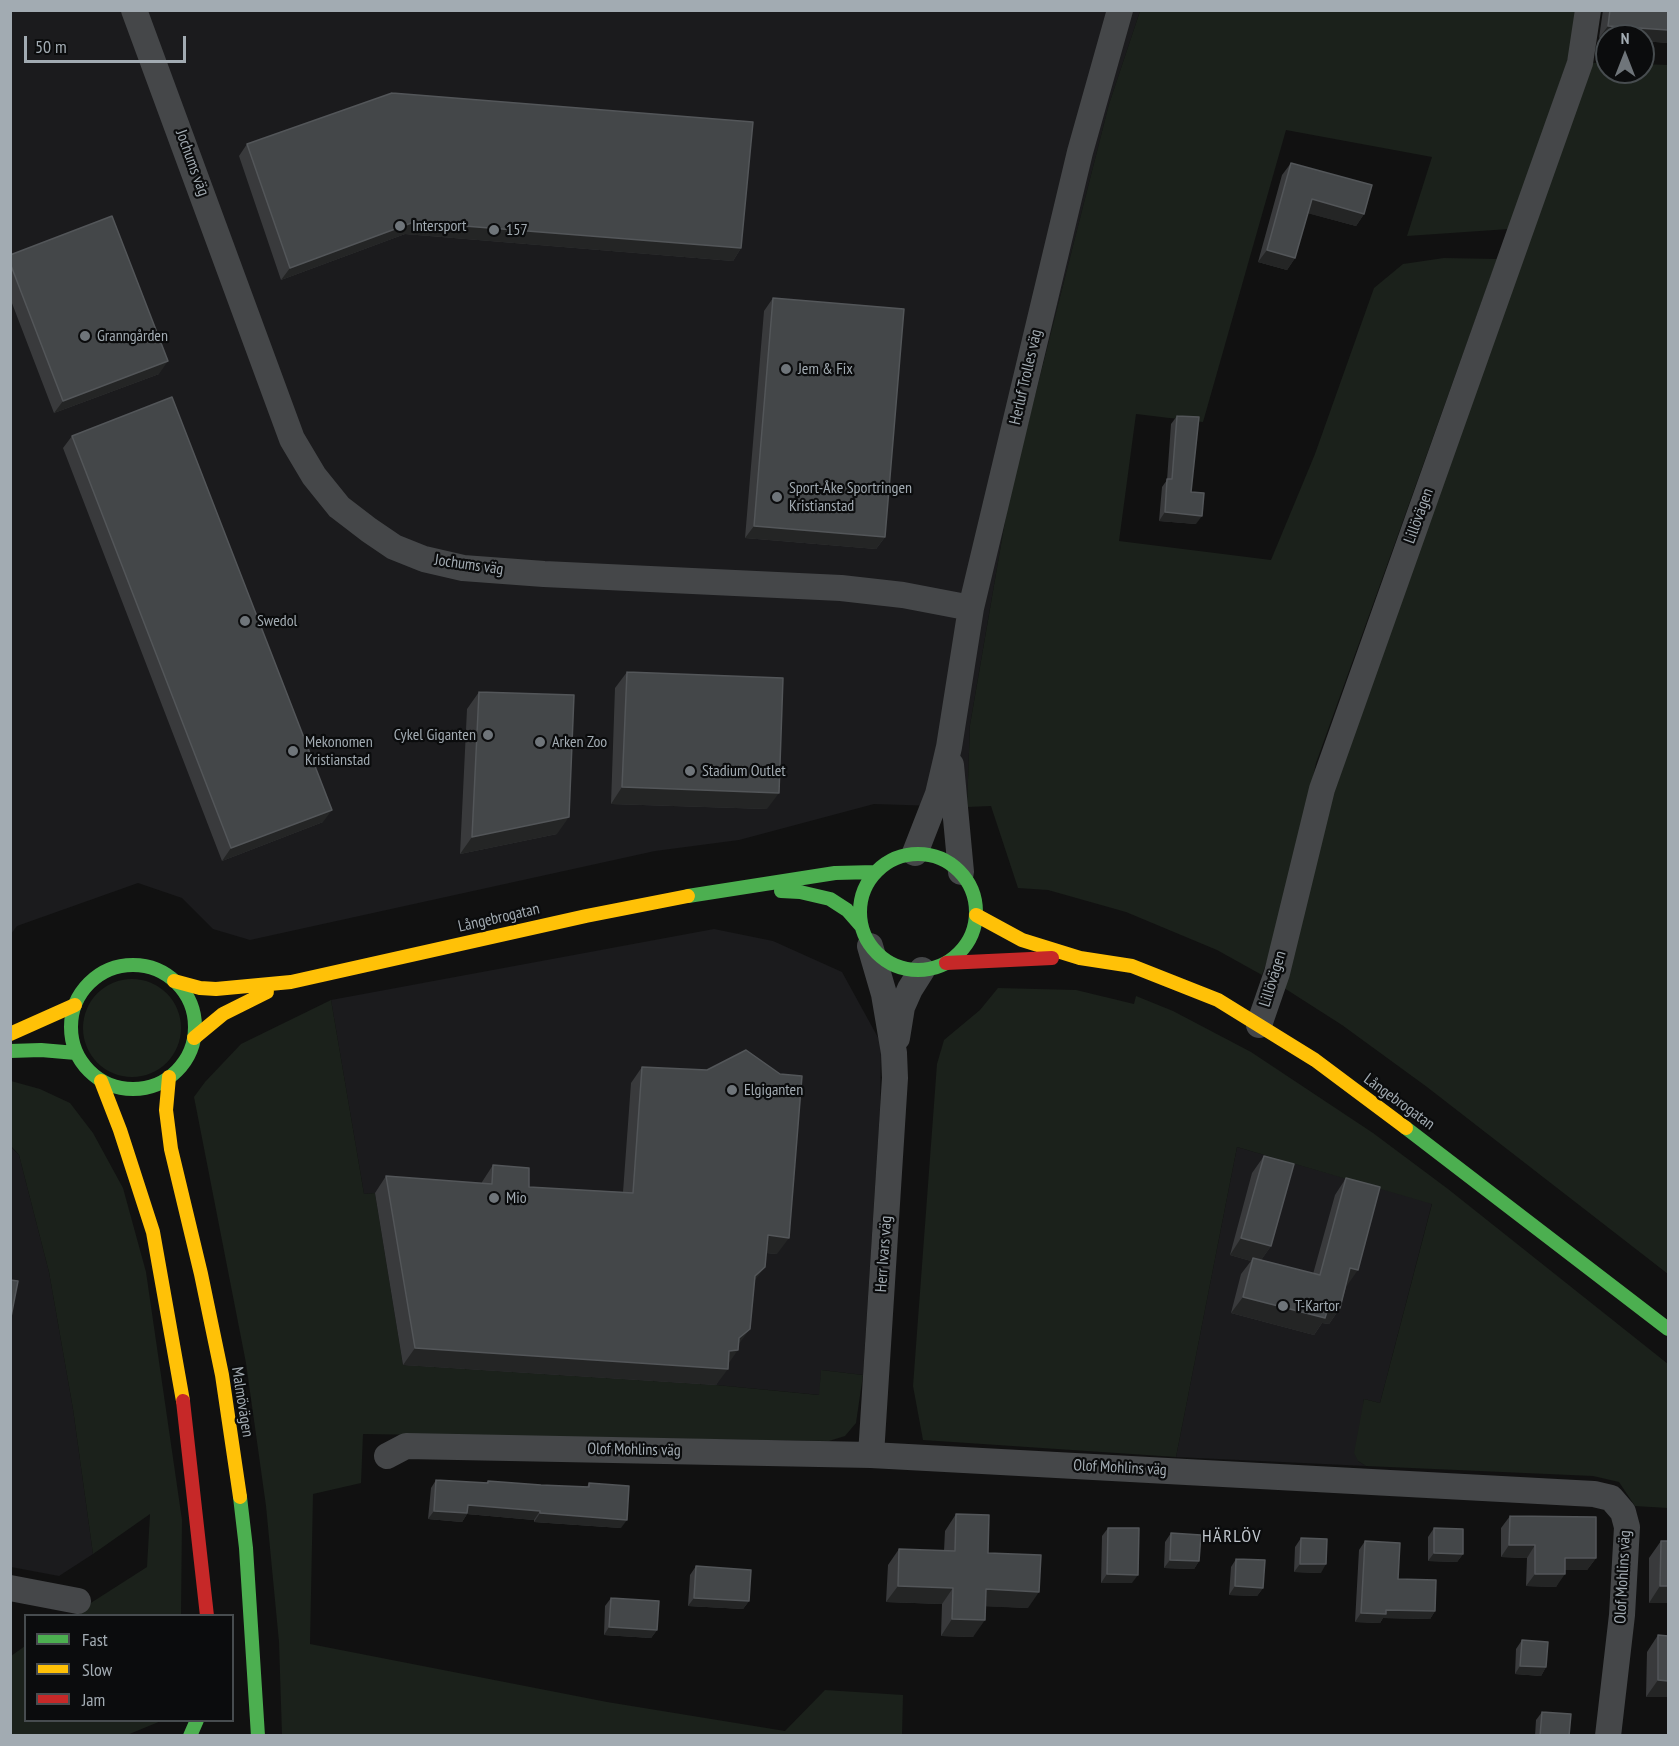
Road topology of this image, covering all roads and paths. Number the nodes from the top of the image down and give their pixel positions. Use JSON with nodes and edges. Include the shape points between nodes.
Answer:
{"nodes":[{"id":1,"x":134,"y":10,"type":"edge"},
{"id":2,"x":1120,"y":10,"type":"edge"},
{"id":3,"x":1588,"y":10,"type":"edge"},
{"id":4,"x":971,"y":608,"type":"junction"},
{"id":5,"x":949,"y":747,"type":"junction"},
{"id":6,"x":915,"y":853,"type":"junction"},
{"id":7,"x":875,"y":872,"type":"junction"},
{"id":8,"x":961,"y":872,"type":"junction"},
{"id":9,"x":716,"y":891,"type":"junction"},
{"id":10,"x":976,"y":915,"type":"junction"},
{"id":11,"x":866,"y":936,"type":"junction"},
{"id":12,"x":1080,"y":958,"type":"junction"},
{"id":13,"x":946,"y":963,"type":"junction"},
{"id":14,"x":922,"y":970,"type":"junction"},
{"id":15,"x":174,"y":981,"type":"junction"},
{"id":16,"x":291,"y":982,"type":"junction"},
{"id":17,"x":75,"y":1005,"type":"junction"},
{"id":18,"x":1259,"y":1025,"type":"junction"},
{"id":19,"x":10,"y":1034,"type":"edge"},
{"id":20,"x":194,"y":1038,"type":"junction"},
{"id":21,"x":10,"y":1051,"type":"edge"},
{"id":22,"x":76,"y":1053,"type":"junction"},
{"id":23,"x":894,"y":1053,"type":"junction"},
{"id":24,"x":169,"y":1077,"type":"junction"},
{"id":25,"x":102,"y":1081,"type":"junction"},
{"id":26,"x":1668,"y":1329,"type":"edge"},
{"id":27,"x":871,"y":1455,"type":"junction"},
{"id":28,"x":387,"y":1456,"type":"dead end"},
{"id":29,"x":10,"y":1588,"type":"edge"},
{"id":30,"x":78,"y":1601,"type":"dead end"},
{"id":31,"x":204,"y":1614,"type":"edge"},
{"id":32,"x":196,"y":1722,"type":"edge"},
{"id":33,"x":190,"y":1736,"type":"edge"},
{"id":34,"x":258,"y":1736,"type":"edge"},
{"id":35,"x":1608,"y":1736,"type":"edge"}],
"edges":[{"from":1,"to":4,"type":"street","name":"Jochums väg","via":[[292,439],[339,507],[369,530],[394,547],[463,568],[841,588]]},
{"from":2,"to":4,"type":"street","name":"Herluf Trolles väg","via":[[1080,152]]},
{"from":3,"to":18,"type":"street","name":"Lillövägen","via":[[1580,63],[1322,789],[1277,974]]},
{"from":4,"to":5,"type":"street","name":"Herluf Trolles väg"},
{"from":5,"to":6,"type":"street","name":"Herluf Trolles väg","via":[[938,795]]},
{"from":5,"to":8,"type":"street","name":"Herluf Trolles väg"},
{"from":6,"to":7,"type":"main road","via":[[893,859]]},
{"from":6,"to":8,"type":"main road","via":[[944,859]]},
{"from":7,"to":9,"type":"main road","name":"Långebrogatan","via":[[835,873]]},
{"from":7,"to":11,"type":"main road","via":[[861,897]]},
{"from":8,"to":10,"type":"main road","via":[[973,892]]},
{"from":9,"to":11,"type":"main road","name":"Långebrogatan","via":[[790,892],[830,899],[848,910]]},
{"from":9,"to":16,"type":"main road","name":"Långebrogatan"},
{"from":10,"to":12,"type":"main road","name":"Långebrogatan","via":[[1022,940]]},
{"from":10,"to":13,"type":"main road","via":[[967,943]]},
{"from":11,"to":14,"type":"main road","via":[[880,956],[893,964]]},
{"from":11,"to":23,"type":"street","name":"Herr Ivars väg","via":[[884,994]]},
{"from":12,"to":13,"type":"main road","name":"Långebrogatan"},
{"from":12,"to":18,"type":"main road","name":"Långebrogatan","via":[[1132,966],[1176,982],[1218,1000]]},
{"from":13,"to":14,"type":"main road"},
{"from":14,"to":23,"type":"street","name":"Herr Ivars väg","via":[[902,1007]]},
{"from":15,"to":16,"type":"main road","name":"Långebrogatan","via":[[216,989]]},
{"from":15,"to":17,"type":"main road","via":[[148,967],[118,967],[92,981]]},
{"from":15,"to":20,"type":"main road","via":[[191,1006]]},
{"from":16,"to":20,"type":"main road","name":"Långebrogatan","via":[[223,1014]]},
{"from":17,"to":19,"type":"main road"},
{"from":17,"to":22,"type":"main road","via":[[71,1037]]},
{"from":18,"to":26,"type":"main road","name":"Långebrogatan","via":[[1315,1060],[1447,1158]]},
{"from":20,"to":24,"type":"main road","via":[[185,1060]]},
{"from":21,"to":22,"type":"main road"},
{"from":22,"to":25,"type":"main road"},
{"from":23,"to":27,"type":"street","name":"Herr Ivars väg"},
{"from":24,"to":25,"type":"main road","via":[[136,1089],[118,1088]]},
{"from":24,"to":34,"type":"main road","name":"Malmövägen","via":[[166,1110],[171,1149],[220,1364],[236,1465],[246,1548]]},
{"from":25,"to":31,"type":"main road","via":[[153,1232],[162,1277],[184,1404]]},
{"from":27,"to":28,"type":"street","name":"Olof Mohlins väg","via":[[406,1446]]},
{"from":27,"to":35,"type":"street","name":"Olof Mohlins väg","via":[[1573,1492],[1611,1498],[1623,1512],[1627,1527]]},
{"from":29,"to":30,"type":"street"},
{"from":32,"to":33,"type":"main road"}]}
